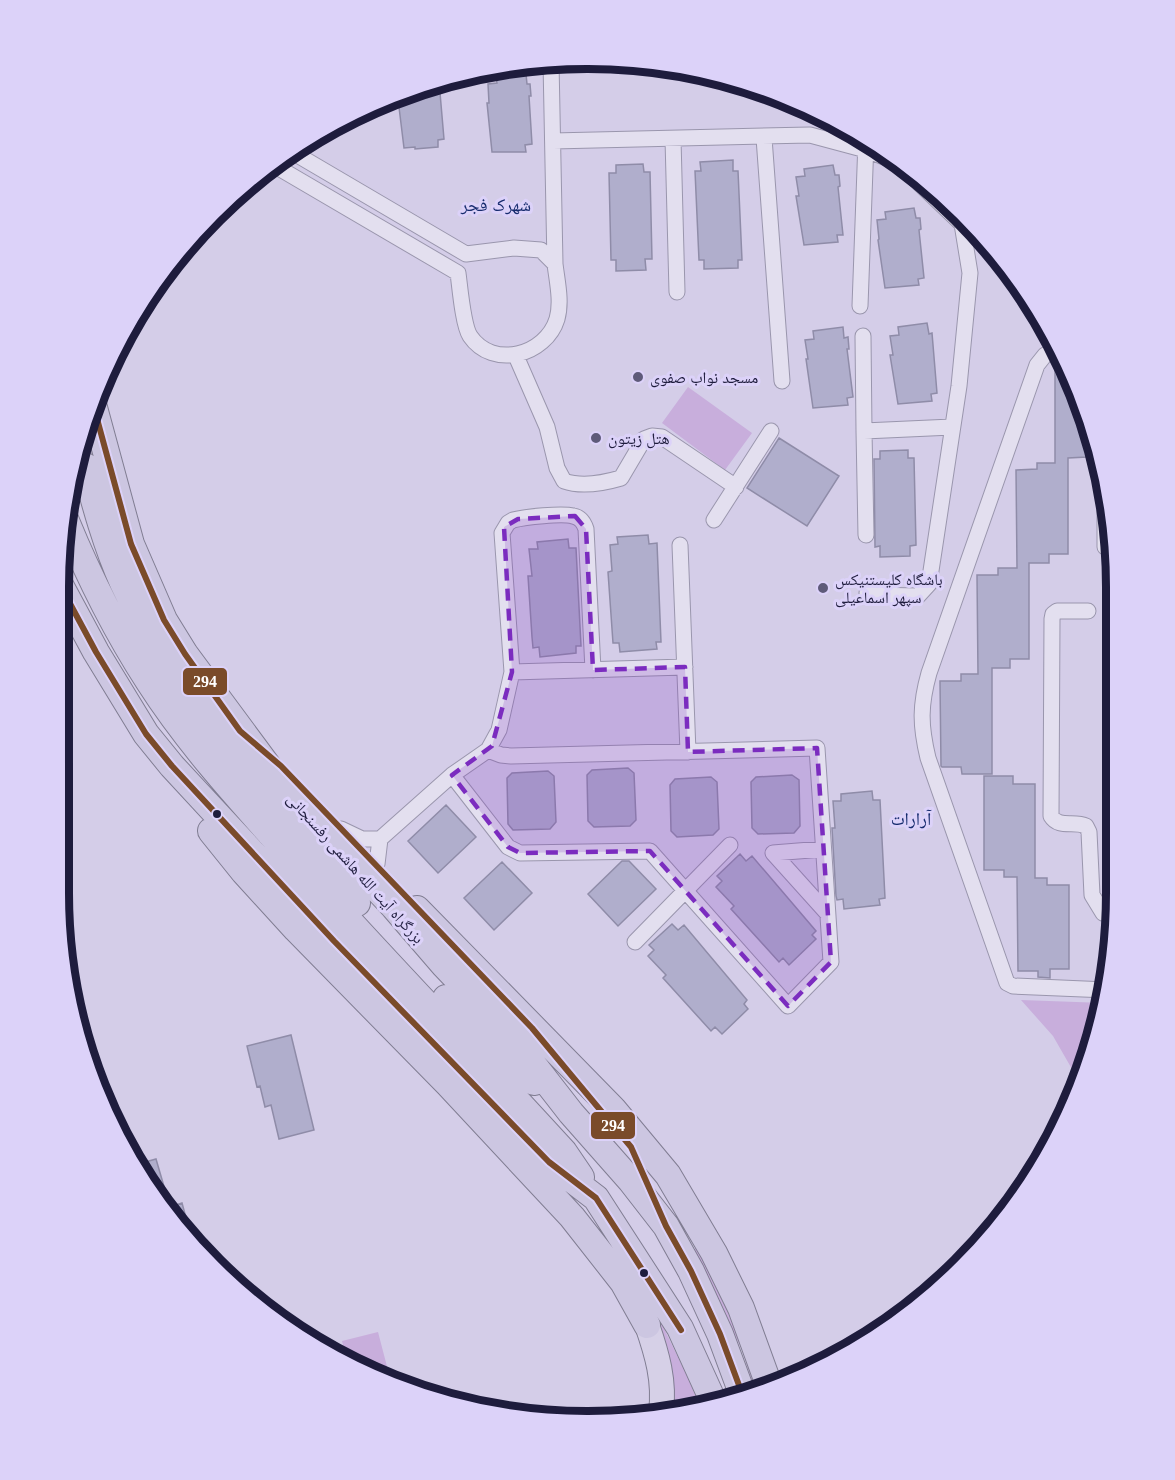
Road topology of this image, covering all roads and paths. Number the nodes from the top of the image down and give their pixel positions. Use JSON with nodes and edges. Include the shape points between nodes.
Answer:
{"nodes":[{"id":1,"x":551,"y":70,"type":"edge"},
{"id":2,"x":764,"y":138,"type":"junction"},
{"id":3,"x":674,"y":139,"type":"junction"},
{"id":4,"x":553,"y":141,"type":"junction"},
{"id":5,"x":855,"y":143,"type":"edge"},
{"id":6,"x":866,"y":150,"type":"edge"},
{"id":7,"x":299,"y":156,"type":"edge"},
{"id":8,"x":281,"y":169,"type":"edge"},
{"id":9,"x":964,"y":232,"type":"edge"},
{"id":10,"x":555,"y":264,"type":"junction"},
{"id":11,"x":677,"y":292,"type":"dead end"},
{"id":12,"x":860,"y":306,"type":"dead end"},
{"id":13,"x":863,"y":336,"type":"dead end"},
{"id":14,"x":1050,"y":353,"type":"edge"},
{"id":15,"x":516,"y":356,"type":"junction"},
{"id":16,"x":782,"y":381,"type":"dead end"},
{"id":17,"x":97,"y":420,"type":"edge"},
{"id":18,"x":952,"y":427,"type":"junction"},
{"id":19,"x":864,"y":430,"type":"junction"},
{"id":20,"x":771,"y":431,"type":"dead end"},
{"id":21,"x":85,"y":466,"type":"tunnel mouth"},
{"id":22,"x":736,"y":487,"type":"junction"},
{"id":23,"x":714,"y":520,"type":"dead end"},
{"id":24,"x":72,"y":534,"type":"edge"},
{"id":25,"x":866,"y":535,"type":"dead end"},
{"id":26,"x":680,"y":545,"type":"dead end"},
{"id":27,"x":867,"y":593,"type":"dead end"},
{"id":28,"x":69,"y":602,"type":"edge"},
{"id":29,"x":1088,"y":611,"type":"dead end"},
{"id":30,"x":685,"y":667,"type":"junction"},
{"id":31,"x":593,"y":670,"type":"junction"},
{"id":32,"x":512,"y":672,"type":"junction"},
{"id":33,"x":240,"y":731,"type":"junction"},
{"id":34,"x":488,"y":750,"type":"junction"},
{"id":35,"x":688,"y":752,"type":"junction"},
{"id":36,"x":172,"y":766,"type":"junction"},
{"id":37,"x":452,"y":775,"type":"junction"},
{"id":38,"x":730,"y":845,"type":"dead end"},
{"id":39,"x":824,"y":849,"type":"junction"},
{"id":40,"x":379,"y":852,"type":"junction"},
{"id":41,"x":686,"y":890,"type":"junction"},
{"id":42,"x":827,"y":913,"type":"junction"},
{"id":43,"x":1105,"y":914,"type":"edge"},
{"id":44,"x":635,"y":942,"type":"dead end"},
{"id":45,"x":1097,"y":990,"type":"edge"},
{"id":46,"x":532,"y":1028,"type":"junction"},
{"id":47,"x":571,"y":1113,"type":"junction"},
{"id":48,"x":596,"y":1198,"type":"junction"},
{"id":49,"x":666,"y":1226,"type":"junction"},
{"id":50,"x":741,"y":1308,"type":"junction"},
{"id":51,"x":647,"y":1325,"type":"joint"},
{"id":52,"x":783,"y":1373,"type":"edge"},
{"id":53,"x":767,"y":1379,"type":"edge"},
{"id":54,"x":740,"y":1388,"type":"edge"},
{"id":55,"x":711,"y":1396,"type":"edge"},
{"id":56,"x":662,"y":1406,"type":"edge"}],
"edges":[{"from":1,"to":4,"type":"street"},
{"from":2,"to":3,"type":"street"},
{"from":2,"to":5,"type":"street","via":[[810,135]]},
{"from":2,"to":16,"type":"street"},
{"from":3,"to":4,"type":"street"},
{"from":3,"to":11,"type":"street"},
{"from":4,"to":10,"type":"street"},
{"from":6,"to":12,"type":"street"},
{"from":7,"to":10,"type":"street","via":[[466,254],[514,248],[541,250]]},
{"from":8,"to":15,"type":"street","via":[[458,273],[470,336],[486,353]]},
{"from":9,"to":18,"type":"street","via":[[970,273]]},
{"from":10,"to":15,"type":"street","via":[[557,319],[543,342]]},
{"from":13,"to":19,"type":"street"},
{"from":14,"to":45,"type":"street","via":[[1033,376],[929,673],[921,714],[922,732],[1007,983]]},
{"from":15,"to":22,"type":"street","via":[[547,427],[564,481],[606,482],[621,477],[644,439],[652,436],[662,437]]},
{"from":17,"to":33,"type":"highway","name":"بزرگراه آیت الله هاشمی رفسنجانی","via":[[131,544],[164,620]]},
{"from":18,"to":19,"type":"street"},
{"from":18,"to":27,"type":"street","via":[[929,584],[918,596]]},
{"from":19,"to":25,"type":"street"},
{"from":20,"to":22,"type":"street"},
{"from":21,"to":47,"type":"highway","name":"بزرگراه آیت الله هاشمی رفسنجانی","via":[[124,583],[175,678],[212,729],[285,823],[369,918],[502,1055]]},
{"from":22,"to":23,"type":"street"},
{"from":24,"to":48,"type":"highway","via":[[112,619],[149,682],[195,747],[564,1152]]},
{"from":26,"to":30,"type":"street"},
{"from":28,"to":36,"type":"highway","via":[[146,734]]},
{"from":29,"to":43,"type":"street","via":[[1057,611],[1052,619],[1051,816],[1060,824],[1086,826],[1092,896]]},
{"from":30,"to":31,"type":"street"},
{"from":30,"to":35,"type":"street"},
{"from":31,"to":32,"type":"street"},
{"from":31,"to":32,"type":"street","via":[[586,529],[580,519],[571,515],[518,519],[504,527]]},
{"from":32,"to":34,"type":"street","via":[[500,730]]},
{"from":33,"to":40,"type":"highway","via":[[281,766],[341,829]]},
{"from":33,"to":47,"type":"highway","name":"بزرگراه آیت الله هاشمی رفسنجانی","via":[[293,800],[508,1032]]},
{"from":34,"to":35,"type":"street","via":[[511,756]]},
{"from":34,"to":37,"type":"street"},
{"from":35,"to":39,"type":"street","via":[[817,748]]},
{"from":36,"to":48,"type":"highway","via":[[334,941],[549,1162]]},
{"from":36,"to":51,"type":"highway","via":[[210,829],[244,872],[572,1217],[623,1282]]},
{"from":37,"to":40,"type":"street"},
{"from":37,"to":41,"type":"street","via":[[508,847],[520,853],[650,850]]},
{"from":38,"to":41,"type":"street"},
{"from":39,"to":42,"type":"street"},
{"from":39,"to":42,"type":"street","via":[[773,853]]},
{"from":40,"to":46,"type":"highway","via":[[427,920]]},
{"from":41,"to":42,"type":"street","via":[[788,1006],[831,962]]},
{"from":41,"to":44,"type":"street"},
{"from":46,"to":49,"type":"highway","via":[[631,1147]]},
{"from":46,"to":50,"type":"highway","via":[[613,1108],[668,1175]]},
{"from":47,"to":49,"type":"highway","name":"بزرگراه آیت الله هاشمی رفسنجانی"},
{"from":48,"to":55,"type":"highway","via":[[680,1328]]},
{"from":49,"to":54,"type":"highway","name":"بزرگراه آیت الله هاشمی رفسنجانی","via":[[691,1271]]},
{"from":50,"to":52,"type":"highway"},
{"from":50,"to":53,"type":"highway"},
{"from":51,"to":56,"type":"main road","via":[[661,1372]]}]}
